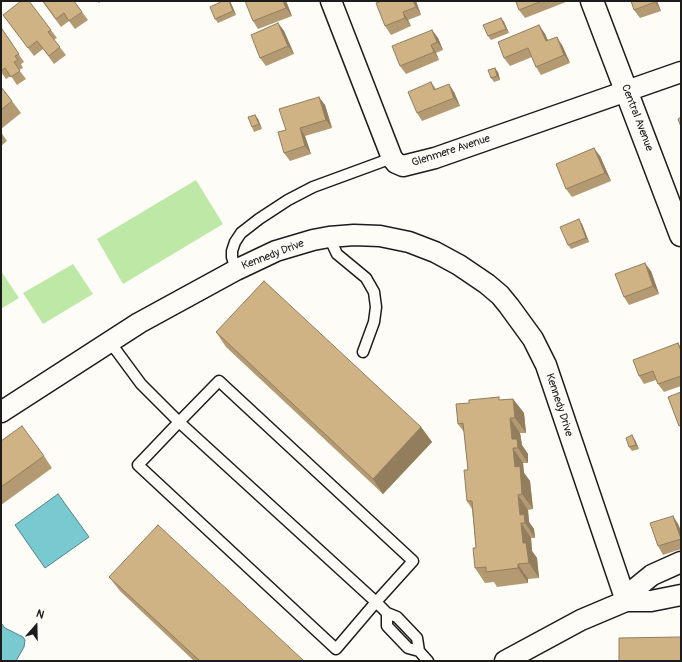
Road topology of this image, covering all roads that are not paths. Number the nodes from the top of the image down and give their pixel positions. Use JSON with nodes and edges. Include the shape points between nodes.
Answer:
{"nodes":[{"id":1,"x":331,"y":1,"type":"edge"},
{"id":2,"x":592,"y":1,"type":"edge"},
{"id":3,"x":681,"y":72,"type":"edge"},
{"id":4,"x":626,"y":91,"type":"junction"},
{"id":5,"x":392,"y":158,"type":"junction"},
{"id":6,"x":681,"y":235,"type":"edge"},
{"id":7,"x":329,"y":237,"type":"junction"},
{"id":8,"x":236,"y":270,"type":"junction"},
{"id":9,"x":110,"y":342,"type":"junction"},
{"id":10,"x":363,"y":352,"type":"dead end"},
{"id":11,"x":1,"y":412,"type":"edge"},
{"id":12,"x":179,"y":422,"type":"junction"},
{"id":13,"x":681,"y":562,"type":"edge"},
{"id":14,"x":681,"y":595,"type":"edge"},
{"id":15,"x":626,"y":601,"type":"junction"},
{"id":16,"x":376,"y":602,"type":"junction"},
{"id":17,"x":428,"y":661,"type":"edge"},
{"id":18,"x":505,"y":661,"type":"edge"}],
"edges":[{"from":1,"to":5,"type":"street"},
{"from":2,"to":4,"type":"street","name":"Central Avenue"},
{"from":3,"to":4,"type":"street"},
{"from":4,"to":5,"type":"street","name":"Glenmere Avenue","via":[[435,158],[403,166]]},
{"from":4,"to":6,"type":"street","name":"Central Avenue"},
{"from":5,"to":8,"type":"lane","via":[[313,187],[246,228],[235,242],[232,251]]},
{"from":7,"to":8,"type":"street","name":"Kennedy Drive","via":[[282,249]]},
{"from":7,"to":10,"type":"lane","via":[[337,254],[366,278],[374,292],[374,322]]},
{"from":7,"to":15,"type":"street","name":"Kennedy Drive","via":[[380,236],[422,246],[472,273],[500,295],[509,306],[533,339],[546,365]]},
{"from":8,"to":9,"type":"street","name":"Kennedy Drive","via":[[139,323]]},
{"from":9,"to":11,"type":"street","name":"Kennedy Drive"},
{"from":9,"to":12,"type":"lane","via":[[141,384]]},
{"from":12,"to":16,"type":"lane"},
{"from":12,"to":16,"type":"lane","via":[[219,381],[413,561]]},
{"from":12,"to":16,"type":"lane","via":[[138,465],[336,648]]},
{"from":13,"to":15,"type":"street","via":[[652,575],[636,588]]},
{"from":14,"to":15,"type":"street","via":[[651,601]]},
{"from":15,"to":18,"type":"street","via":[[581,620]]},
{"from":16,"to":17,"type":"lane","via":[[387,613],[387,626],[408,648],[419,650]]}]}
